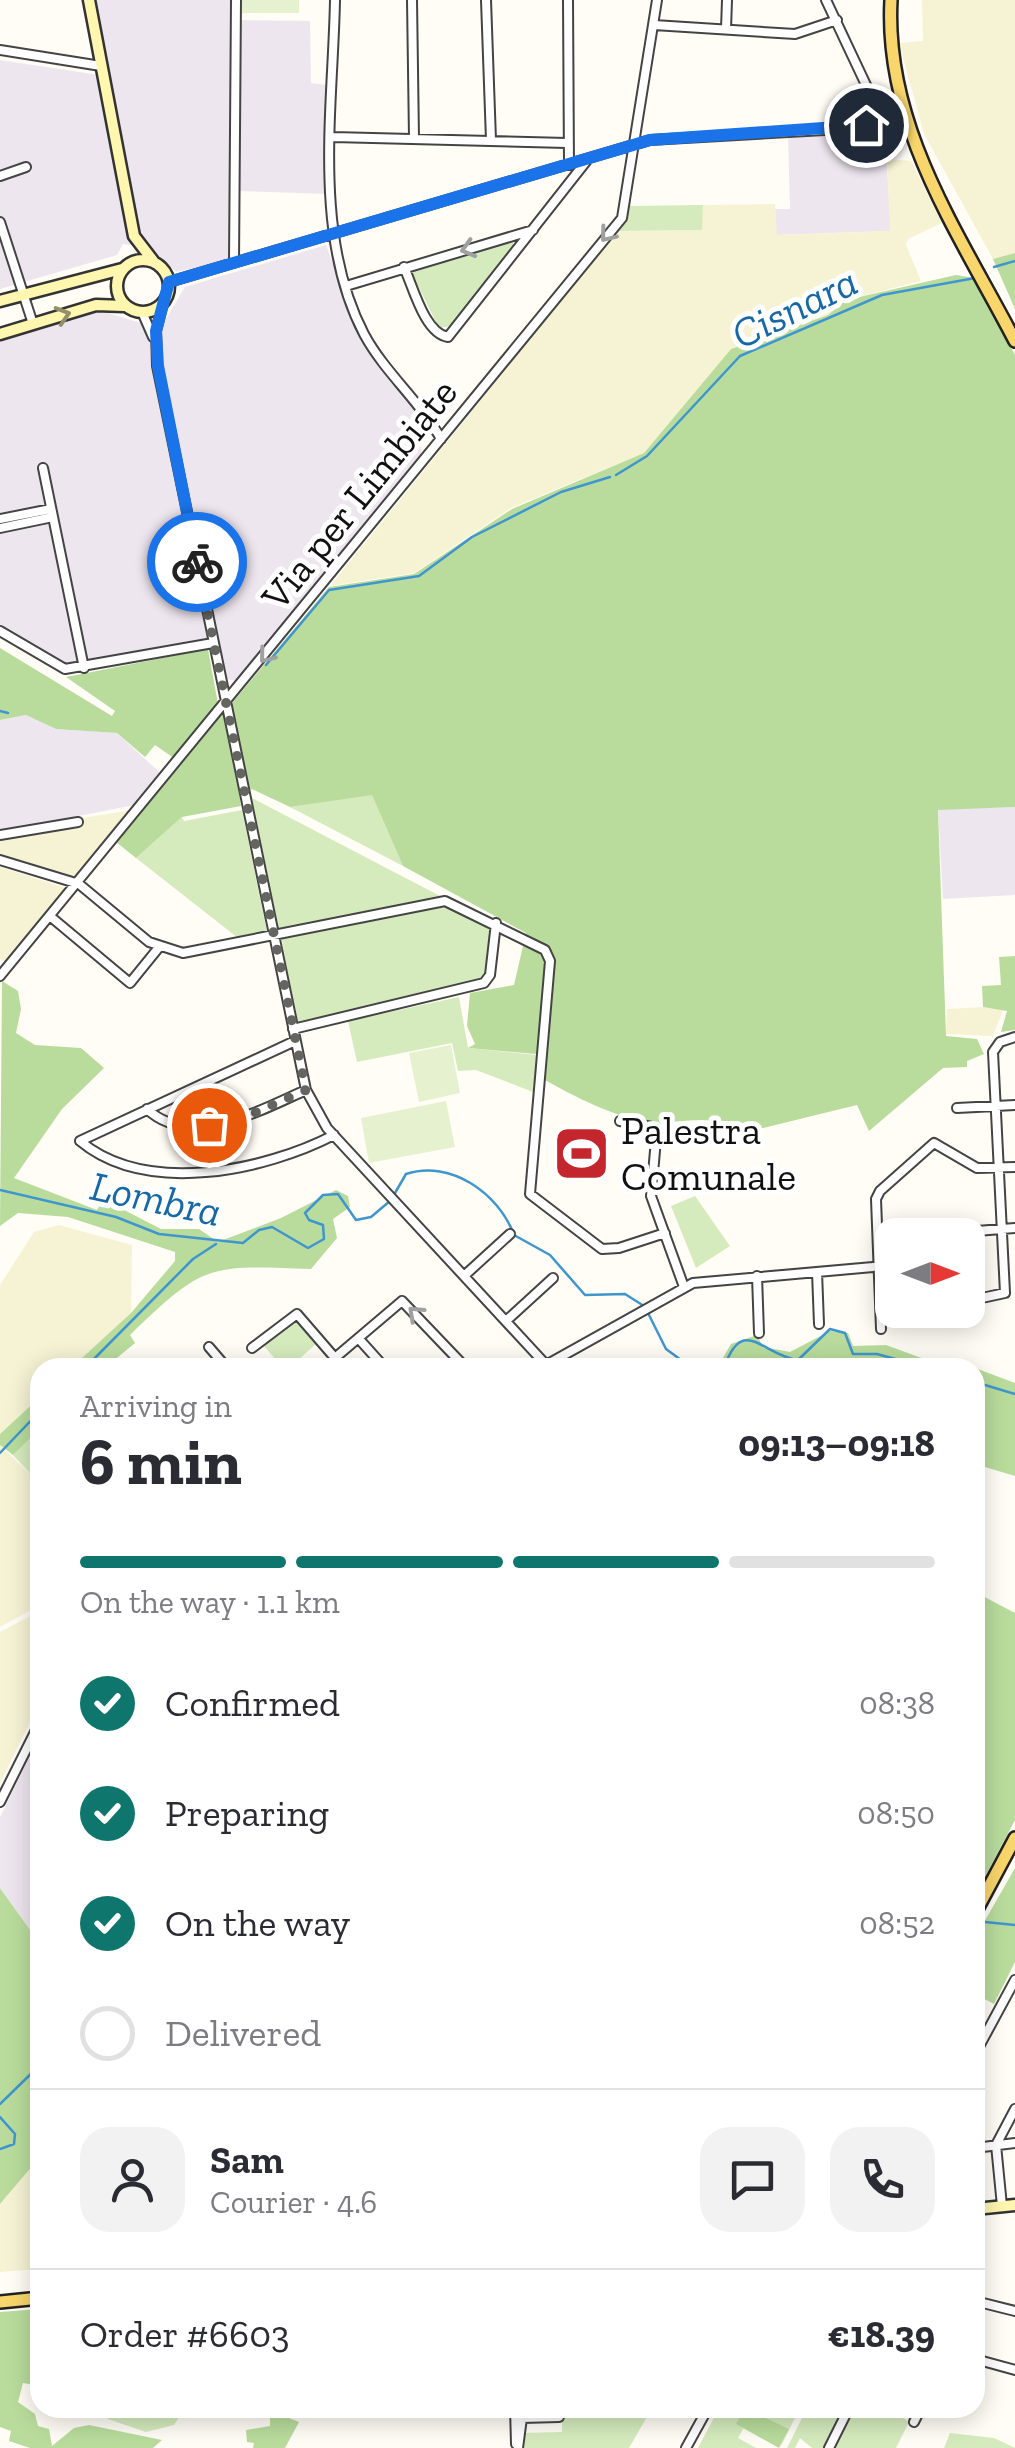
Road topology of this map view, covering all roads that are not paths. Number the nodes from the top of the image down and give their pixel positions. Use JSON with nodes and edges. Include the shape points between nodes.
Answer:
{"nodes":[{"id":1,"x":236,"y":0,"type":"edge"},
{"id":2,"x":335,"y":0,"type":"edge"},
{"id":3,"x":412,"y":0,"type":"edge"},
{"id":4,"x":486,"y":0,"type":"edge"},
{"id":5,"x":568,"y":0,"type":"edge"},
{"id":6,"x":658,"y":0,"type":"edge"},
{"id":7,"x":727,"y":0,"type":"edge"},
{"id":8,"x":826,"y":0,"type":"edge"},
{"id":9,"x":891,"y":0,"type":"edge"},
{"id":10,"x":88,"y":2,"type":"edge"},
{"id":11,"x":837,"y":20,"type":"junction"},
{"id":12,"x":654,"y":25,"type":"junction"},
{"id":13,"x":726,"y":29,"type":"junction"},
{"id":14,"x":0,"y":50,"type":"edge"},
{"id":15,"x":101,"y":66,"type":"junction"},
{"id":16,"x":903,"y":112,"type":"junction"},
{"id":17,"x":879,"y":122,"type":"junction"},
{"id":18,"x":908,"y":128,"type":"junction"},
{"id":19,"x":332,"y":137,"type":"junction"},
{"id":20,"x":414,"y":138,"type":"junction"},
{"id":21,"x":492,"y":140,"type":"junction"},
{"id":22,"x":567,"y":143,"type":"junction"},
{"id":23,"x":636,"y":144,"type":"junction"},
{"id":24,"x":588,"y":159,"type":"junction"},
{"id":25,"x":569,"y":164,"type":"junction"},
{"id":26,"x":26,"y":167,"type":"dead end"},
{"id":27,"x":0,"y":176,"type":"edge"},
{"id":28,"x":0,"y":222,"type":"edge"},
{"id":29,"x":533,"y":230,"type":"junction"},
{"id":30,"x":333,"y":235,"type":"junction"},
{"id":31,"x":134,"y":236,"type":"junction"},
{"id":32,"x":154,"y":262,"type":"junction"},
{"id":33,"x":234,"y":263,"type":"junction"},
{"id":34,"x":124,"y":267,"type":"junction"},
{"id":35,"x":404,"y":267,"type":"junction"},
{"id":36,"x":169,"y":282,"type":"junction"},
{"id":37,"x":346,"y":286,"type":"junction"},
{"id":38,"x":23,"y":294,"type":"junction"},
{"id":39,"x":0,"y":300,"type":"edge"},
{"id":40,"x":163,"y":303,"type":"junction"},
{"id":41,"x":126,"y":306,"type":"junction"},
{"id":42,"x":142,"y":312,"type":"junction"},
{"id":43,"x":32,"y":324,"type":"junction"},
{"id":44,"x":0,"y":334,"type":"edge"},
{"id":45,"x":1015,"y":341,"type":"edge"},
{"id":46,"x":156,"y":346,"type":"junction"},
{"id":47,"x":442,"y":439,"type":"junction"},
{"id":48,"x":43,"y":468,"type":"dead end"},
{"id":49,"x":52,"y":513,"type":"junction"},
{"id":50,"x":0,"y":519,"type":"edge"},
{"id":51,"x":0,"y":528,"type":"edge"},
{"id":52,"x":0,"y":631,"type":"edge"},
{"id":53,"x":214,"y":643,"type":"junction"},
{"id":54,"x":84,"y":668,"type":"junction"},
{"id":55,"x":226,"y":704,"type":"junction"},
{"id":56,"x":78,"y":822,"type":"dead end"},
{"id":57,"x":0,"y":836,"type":"edge"},
{"id":58,"x":0,"y":860,"type":"edge"},
{"id":59,"x":79,"y":884,"type":"junction"},
{"id":60,"x":52,"y":917,"type":"junction"},
{"id":61,"x":496,"y":923,"type":"junction"},
{"id":62,"x":272,"y":937,"type":"junction"},
{"id":63,"x":160,"y":946,"type":"junction"},
{"id":64,"x":0,"y":976,"type":"edge"},
{"id":65,"x":293,"y":1030,"type":"junction"},
{"id":66,"x":1015,"y":1038,"type":"edge"},
{"id":67,"x":295,"y":1041,"type":"junction"},
{"id":68,"x":306,"y":1090,"type":"junction"},
{"id":69,"x":996,"y":1106,"type":"junction"},
{"id":70,"x":1015,"y":1106,"type":"edge"},
{"id":71,"x":958,"y":1108,"type":"dead end"},
{"id":72,"x":147,"y":1109,"type":"junction"},
{"id":73,"x":620,"y":1121,"type":"dead end"},
{"id":74,"x":331,"y":1131,"type":"junction"},
{"id":75,"x":1015,"y":1167,"type":"edge"},
{"id":76,"x":999,"y":1168,"type":"junction"},
{"id":77,"x":880,"y":1218,"type":"edge"},
{"id":78,"x":1015,"y":1228,"type":"edge"},
{"id":79,"x":1002,"y":1229,"type":"junction"},
{"id":80,"x":985,"y":1230,"type":"edge"},
{"id":81,"x":665,"y":1233,"type":"junction"},
{"id":82,"x":510,"y":1234,"type":"dead end"},
{"id":83,"x":875,"y":1263,"type":"edge"},
{"id":84,"x":817,"y":1272,"type":"junction"},
{"id":85,"x":465,"y":1275,"type":"junction"},
{"id":86,"x":757,"y":1276,"type":"junction"},
{"id":87,"x":1010,"y":1276,"type":"edge"},
{"id":88,"x":553,"y":1278,"type":"dead end"},
{"id":89,"x":684,"y":1287,"type":"junction"},
{"id":90,"x":985,"y":1297,"type":"edge"},
{"id":91,"x":507,"y":1320,"type":"junction"},
{"id":92,"x":819,"y":1324,"type":"dead end"},
{"id":93,"x":759,"y":1332,"type":"dead end"},
{"id":94,"x":359,"y":1339,"type":"junction"},
{"id":95,"x":209,"y":1347,"type":"dead end"},
{"id":96,"x":252,"y":1348,"type":"dead end"},
{"id":97,"x":218,"y":1358,"type":"edge"},
{"id":98,"x":335,"y":1358,"type":"joint"},
{"id":99,"x":376,"y":1358,"type":"edge"},
{"id":100,"x":456,"y":1358,"type":"edge"},
{"id":101,"x":539,"y":1358,"type":"edge"},
{"id":102,"x":562,"y":1358,"type":"edge"},
{"id":103,"x":30,"y":1742,"type":"edge"},
{"id":104,"x":0,"y":1802,"type":"edge"},
{"id":105,"x":1015,"y":1838,"type":"edge"},
{"id":106,"x":985,"y":1894,"type":"edge"},
{"id":107,"x":1015,"y":1980,"type":"edge"},
{"id":108,"x":985,"y":2028,"type":"edge"},
{"id":109,"x":1015,"y":2109,"type":"edge"},
{"id":110,"x":1015,"y":2144,"type":"edge"},
{"id":111,"x":996,"y":2146,"type":"junction"},
{"id":112,"x":985,"y":2147,"type":"edge"},
{"id":113,"x":1015,"y":2205,"type":"edge"},
{"id":114,"x":1002,"y":2206,"type":"junction"},
{"id":115,"x":985,"y":2208,"type":"edge"},
{"id":116,"x":30,"y":2299,"type":"edge"},
{"id":117,"x":0,"y":2302,"type":"edge"},
{"id":118,"x":985,"y":2303,"type":"edge"},
{"id":119,"x":1015,"y":2312,"type":"edge"},
{"id":120,"x":985,"y":2362,"type":"edge"},
{"id":121,"x":1015,"y":2370,"type":"edge"},
{"id":122,"x":516,"y":2418,"type":"edge"},
{"id":123,"x":522,"y":2418,"type":"edge"},
{"id":124,"x":702,"y":2418,"type":"edge"},
{"id":125,"x":845,"y":2418,"type":"edge"},
{"id":126,"x":916,"y":2418,"type":"edge"},
{"id":127,"x":914,"y":2422,"type":"dead end"},
{"id":128,"x":517,"y":2448,"type":"edge"},
{"id":129,"x":686,"y":2448,"type":"edge"},
{"id":130,"x":829,"y":2448,"type":"edge"}],
"edges":[{"from":1,"to":33,"type":"street"},
{"from":2,"to":19,"type":"street"},
{"from":3,"to":20,"type":"street"},
{"from":4,"to":21,"type":"street"},
{"from":5,"to":22,"type":"street"},
{"from":6,"to":12,"type":"street","name":"Via per Limbiate"},
{"from":7,"to":13,"type":"street"},
{"from":8,"to":11,"type":"street"},
{"from":9,"to":16,"type":"main road"},
{"from":10,"to":15,"type":"street"},
{"from":11,"to":13,"type":"street","via":[[795,34]]},
{"from":11,"to":17,"type":"street"},
{"from":12,"to":13,"type":"street"},
{"from":12,"to":23,"type":"street","name":"Via per Limbiate"},
{"from":14,"to":15,"type":"street"},
{"from":15,"to":31,"type":"street"},
{"from":16,"to":17,"type":"street"},
{"from":16,"to":18,"type":"main road"},
{"from":17,"to":18,"type":"street"},
{"from":17,"to":23,"type":"street"},
{"from":18,"to":45,"type":"main road"},
{"from":19,"to":20,"type":"street"},
{"from":19,"to":30,"type":"street"},
{"from":20,"to":21,"type":"street"},
{"from":21,"to":22,"type":"street"},
{"from":22,"to":25,"type":"street"},
{"from":23,"to":24,"type":"street"},
{"from":23,"to":47,"type":"street","name":"Via per Limbiate","one_way":true,"via":[[622,218]]},
{"from":24,"to":25,"type":"street"},
{"from":24,"to":29,"type":"street"},
{"from":25,"to":30,"type":"street"},
{"from":26,"to":27,"type":"street"},
{"from":28,"to":38,"type":"street"},
{"from":29,"to":35,"type":"street","one_way":true},
{"from":29,"to":35,"type":"street","via":[[446,338],[423,312]]},
{"from":30,"to":33,"type":"street"},
{"from":30,"to":37,"type":"street"},
{"from":31,"to":32,"type":"street"},
{"from":31,"to":34,"type":"street"},
{"from":32,"to":34,"type":"street"},
{"from":32,"to":36,"type":"street"},
{"from":33,"to":36,"type":"street"},
{"from":34,"to":38,"type":"street"},
{"from":34,"to":41,"type":"street","via":[[117,292]]},
{"from":35,"to":37,"type":"street"},
{"from":36,"to":40,"type":"street"},
{"from":37,"to":47,"type":"street","via":[[365,335]]},
{"from":38,"to":39,"type":"street"},
{"from":38,"to":43,"type":"street"},
{"from":40,"to":42,"type":"street"},
{"from":40,"to":46,"type":"street"},
{"from":41,"to":42,"type":"street"},
{"from":43,"to":41,"type":"street","one_way":true,"via":[[96,304]]},
{"from":42,"to":46,"type":"street"},
{"from":43,"to":44,"type":"street"},
{"from":46,"to":53,"type":"street"},
{"from":47,"to":55,"type":"street","name":"Via per Limbiate","one_way":true},
{"from":48,"to":49,"type":"street"},
{"from":49,"to":50,"type":"street"},
{"from":49,"to":51,"type":"street"},
{"from":49,"to":54,"type":"street"},
{"from":52,"to":54,"type":"street","via":[[52,665]]},
{"from":53,"to":54,"type":"street"},
{"from":53,"to":55,"type":"street"},
{"from":55,"to":59,"type":"street","name":"Via per Limbiate"},
{"from":55,"to":62,"type":"street"},
{"from":56,"to":57,"type":"street"},
{"from":58,"to":59,"type":"street"},
{"from":59,"to":60,"type":"street","name":"Via per Limbiate"},
{"from":59,"to":63,"type":"street"},
{"from":60,"to":63,"type":"street","via":[[130,983]]},
{"from":60,"to":64,"type":"street","name":"Via per Limbiate"},
{"from":61,"to":62,"type":"street","via":[[452,902]]},
{"from":61,"to":65,"type":"street","via":[[484,984]]},
{"from":61,"to":81,"type":"street","via":[[545,950],[550,961],[530,1194],[602,1249]]},
{"from":62,"to":63,"type":"street","via":[[196,953]]},
{"from":62,"to":65,"type":"street"},
{"from":65,"to":67,"type":"street"},
{"from":66,"to":69,"type":"street","via":[[993,1052]]},
{"from":67,"to":68,"type":"street"},
{"from":67,"to":72,"type":"street"},
{"from":68,"to":72,"type":"street","via":[[224,1125],[165,1119]]},
{"from":68,"to":74,"type":"street"},
{"from":69,"to":70,"type":"street"},
{"from":69,"to":71,"type":"street"},
{"from":69,"to":76,"type":"street"},
{"from":72,"to":74,"type":"street","via":[[80,1141],[127,1166],[216,1170],[263,1165]]},
{"from":73,"to":81,"type":"street","via":[[658,1128],[651,1196]]},
{"from":74,"to":85,"type":"street"},
{"from":75,"to":76,"type":"street"},
{"from":76,"to":77,"type":"street","via":[[977,1168],[942,1144],[931,1144],[877,1196]]},
{"from":76,"to":79,"type":"street"},
{"from":78,"to":79,"type":"street"},
{"from":79,"to":80,"type":"street"},
{"from":79,"to":87,"type":"street"},
{"from":81,"to":89,"type":"street"},
{"from":82,"to":85,"type":"street"},
{"from":83,"to":84,"type":"street"},
{"from":84,"to":86,"type":"street"},
{"from":84,"to":92,"type":"street"},
{"from":85,"to":91,"type":"street"},
{"from":86,"to":89,"type":"street"},
{"from":86,"to":93,"type":"street"},
{"from":87,"to":90,"type":"street","via":[[1006,1293]]},
{"from":88,"to":91,"type":"street"},
{"from":89,"to":102,"type":"street"},
{"from":91,"to":101,"type":"street"},
{"from":94,"to":98,"type":"street"},
{"from":94,"to":99,"type":"street"},
{"from":100,"to":94,"type":"street","one_way":true,"via":[[402,1301]]},
{"from":95,"to":97,"type":"street"},
{"from":96,"to":98,"type":"street","via":[[297,1314]]},
{"from":103,"to":104,"type":"street"},
{"from":105,"to":106,"type":"main road"},
{"from":107,"to":108,"type":"street"},
{"from":109,"to":111,"type":"street"},
{"from":110,"to":111,"type":"street"},
{"from":111,"to":112,"type":"street"},
{"from":111,"to":114,"type":"street"},
{"from":113,"to":114,"type":"street"},
{"from":114,"to":115,"type":"street"},
{"from":116,"to":117,"type":"main road"},
{"from":118,"to":119,"type":"street"},
{"from":120,"to":121,"type":"street"},
{"from":122,"to":128,"type":"street"},
{"from":123,"to":128,"type":"street"},
{"from":124,"to":129,"type":"street"},
{"from":125,"to":130,"type":"street"},
{"from":126,"to":127,"type":"street"}]}
